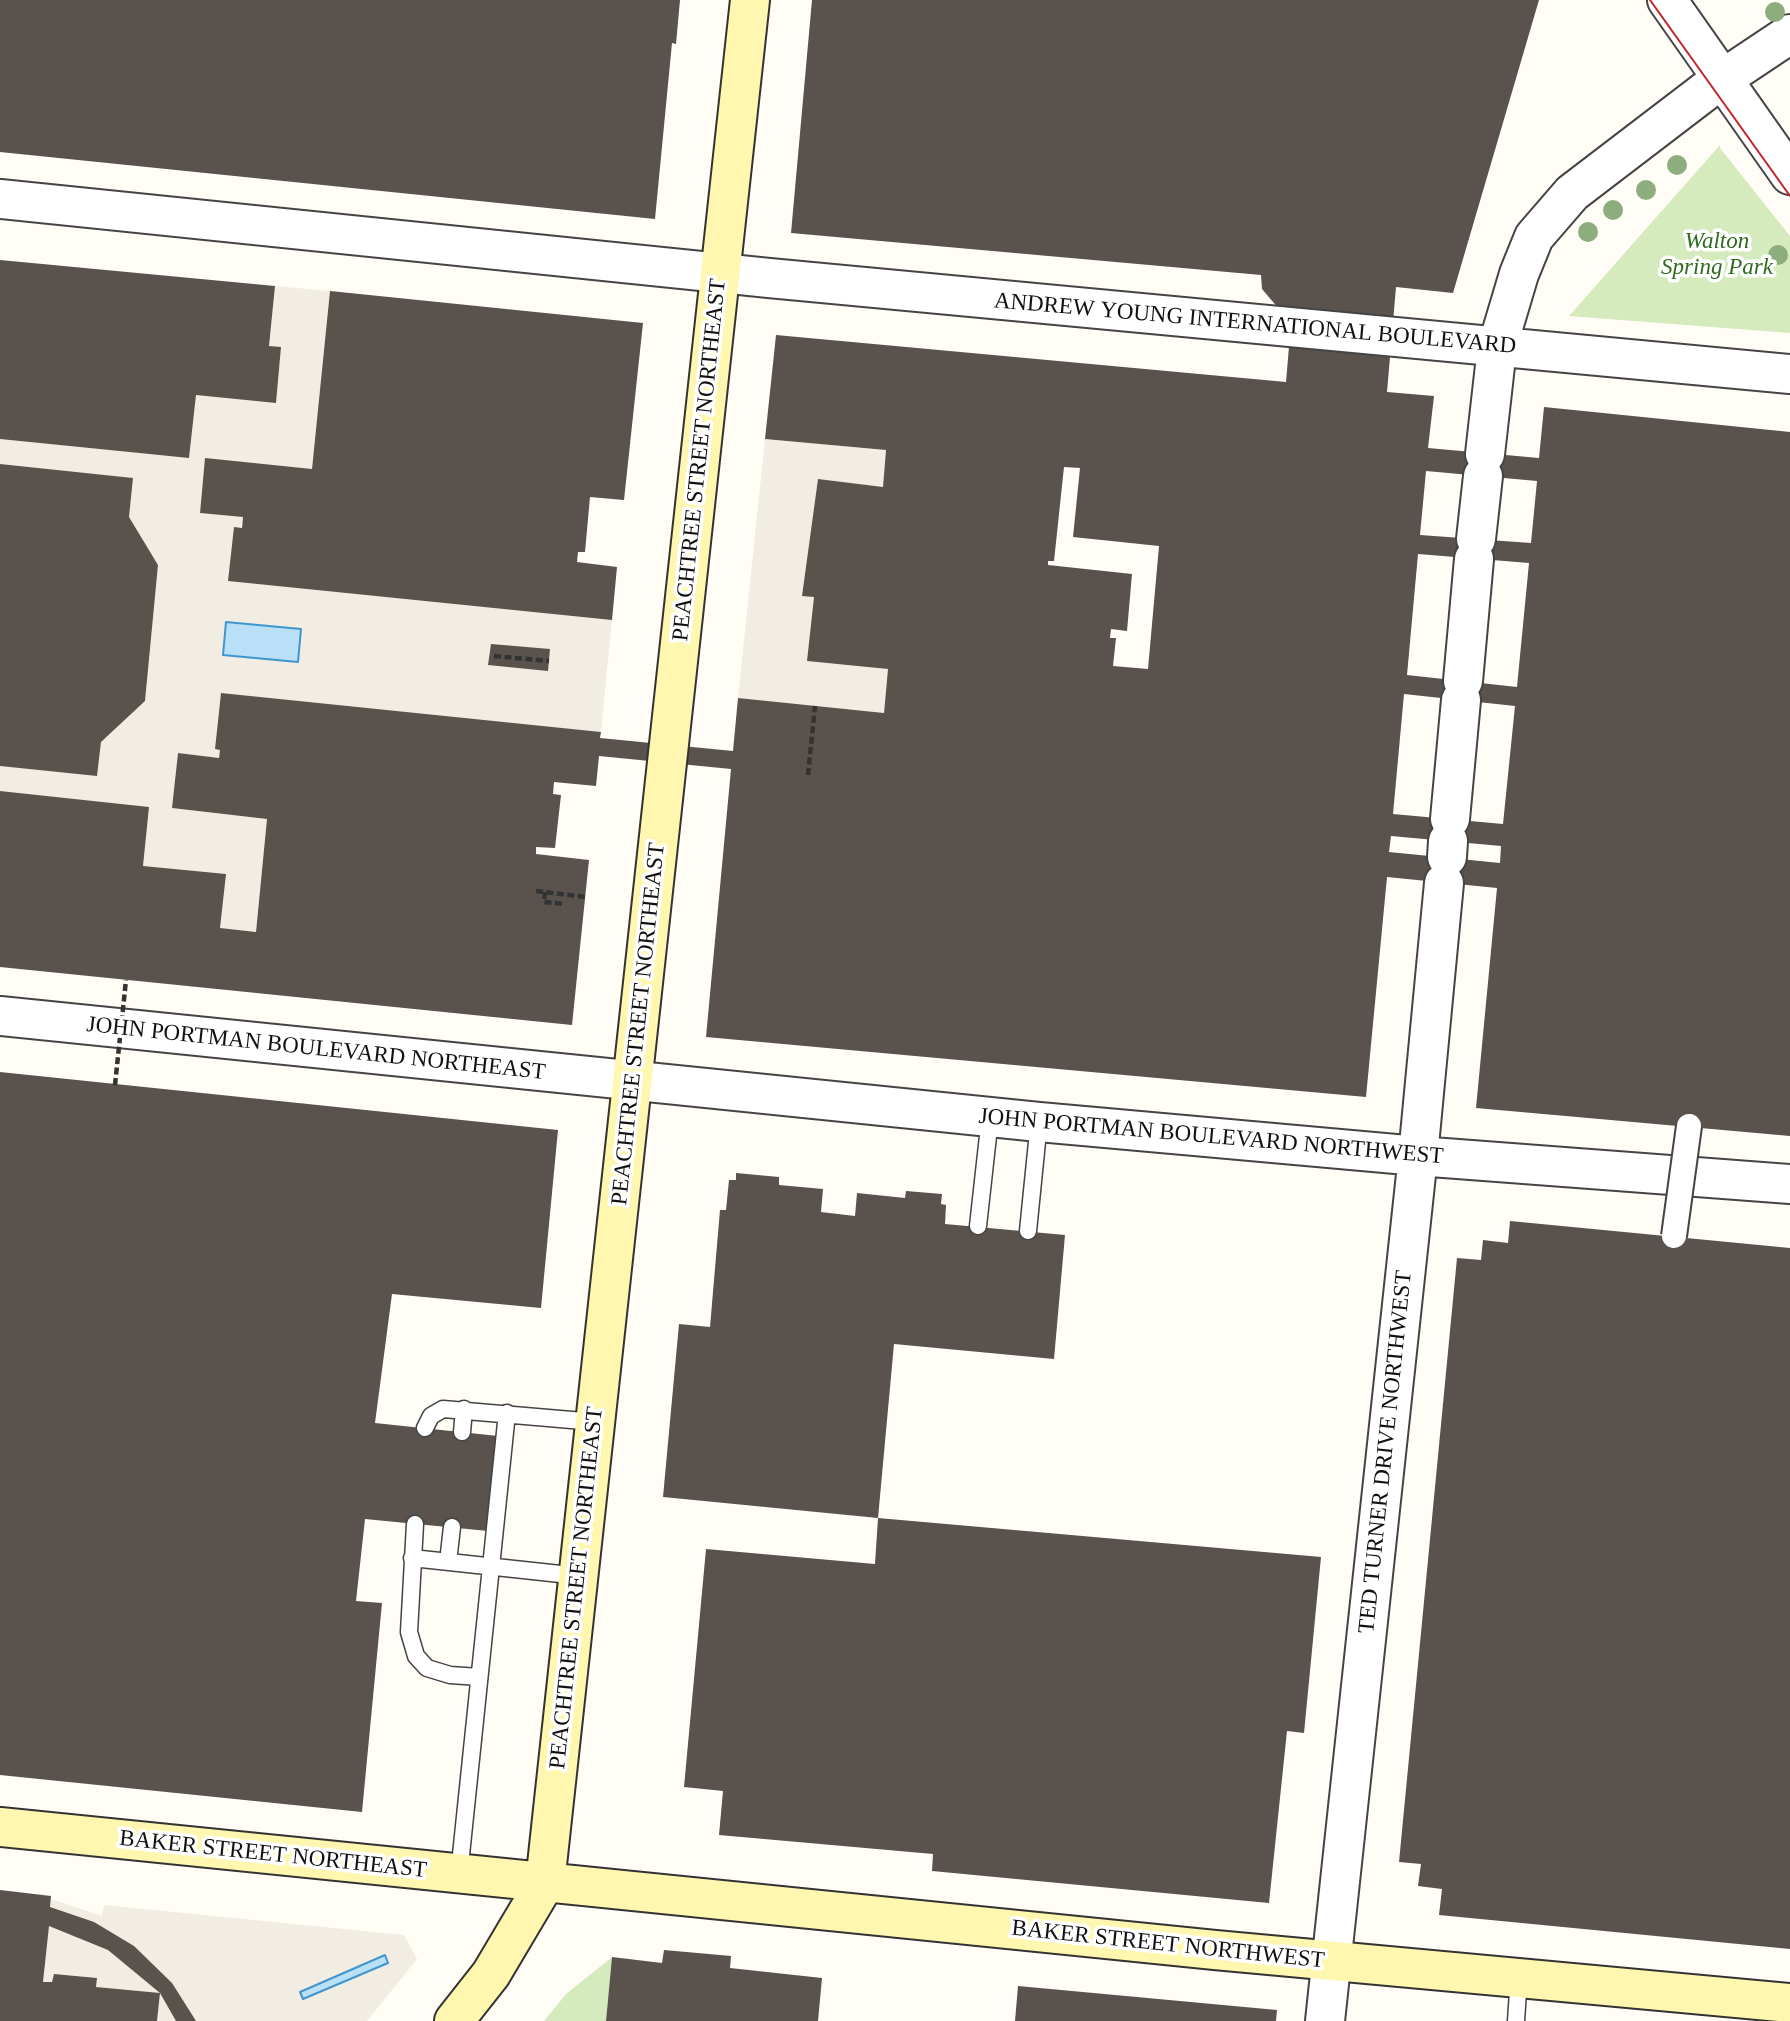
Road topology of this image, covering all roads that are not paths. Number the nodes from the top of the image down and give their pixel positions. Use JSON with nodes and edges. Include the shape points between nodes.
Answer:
{"nodes":[{"id":1,"x":750,"y":0,"type":"edge"},
{"id":2,"x":1667,"y":0,"type":"edge"},
{"id":3,"x":1790,"y":34,"type":"edge"},
{"id":4,"x":1724,"y":79,"type":"junction"},
{"id":5,"x":1790,"y":175,"type":"edge"},
{"id":6,"x":0,"y":199,"type":"edge"},
{"id":7,"x":721,"y":272,"type":"junction"},
{"id":8,"x":1497,"y":348,"type":"junction"},
{"id":9,"x":1790,"y":374,"type":"edge"},
{"id":10,"x":0,"y":1017,"type":"edge"},
{"id":11,"x":632,"y":1083,"type":"junction"},
{"id":12,"x":990,"y":1117,"type":"junction"},
{"id":13,"x":1039,"y":1122,"type":"junction"},
{"id":14,"x":1689,"y":1126,"type":"dead end"},
{"id":15,"x":1418,"y":1156,"type":"junction"},
{"id":16,"x":1790,"y":1184,"type":"edge"},
{"id":17,"x":978,"y":1226,"type":"dead end"},
{"id":18,"x":1028,"y":1231,"type":"dead end"},
{"id":19,"x":1675,"y":1236,"type":"dead end"},
{"id":20,"x":464,"y":1409,"type":"junction"},
{"id":21,"x":507,"y":1413,"type":"junction"},
{"id":22,"x":595,"y":1422,"type":"junction"},
{"id":23,"x":425,"y":1428,"type":"dead end"},
{"id":24,"x":462,"y":1432,"type":"dead end"},
{"id":25,"x":415,"y":1524,"type":"dead end"},
{"id":26,"x":452,"y":1527,"type":"dead end"},
{"id":27,"x":412,"y":1558,"type":"junction"},
{"id":28,"x":448,"y":1562,"type":"junction"},
{"id":29,"x":491,"y":1567,"type":"junction"},
{"id":30,"x":579,"y":1576,"type":"junction"},
{"id":31,"x":479,"y":1677,"type":"junction"},
{"id":32,"x":0,"y":1827,"type":"edge"},
{"id":33,"x":459,"y":1874,"type":"junction"},
{"id":34,"x":545,"y":1883,"type":"junction"},
{"id":35,"x":1331,"y":1961,"type":"junction"},
{"id":36,"x":1519,"y":1977,"type":"junction"},
{"id":37,"x":1784,"y":2009,"type":"edge"},
{"id":38,"x":454,"y":2021,"type":"edge"},
{"id":39,"x":1325,"y":2021,"type":"edge"},
{"id":40,"x":1516,"y":2021,"type":"edge"}],
"edges":[{"from":1,"to":7,"type":"main road","name":"PEACHTREE STREET NORTHEAST"},
{"from":2,"to":4,"type":"street"},
{"from":3,"to":4,"type":"street","name":"TED TURNER DRIVE NORTHWEST"},
{"from":4,"to":5,"type":"street"},
{"from":4,"to":8,"type":"street","name":"TED TURNER DRIVE NORTHWEST","via":[[1572,193],[1534,237]]},
{"from":6,"to":7,"type":"street","name":"ANDREW YOUNG INTERNATIONAL BOULEVARD"},
{"from":7,"to":8,"type":"street","name":"ANDREW YOUNG INTERNATIONAL BOULEVARD"},
{"from":7,"to":11,"type":"main road","name":"PEACHTREE STREET NORTHEAST"},
{"from":8,"to":9,"type":"street","name":"ANDREW YOUNG INTERNATIONAL BOULEVARD"},
{"from":8,"to":15,"type":"street","name":"TED TURNER DRIVE NORTHWEST"},
{"from":10,"to":11,"type":"street","name":"JOHN PORTMAN BOULEVARD NORTHEAST"},
{"from":11,"to":12,"type":"street","name":"JOHN PORTMAN BOULEVARD NORTHWEST"},
{"from":11,"to":22,"type":"main road","name":"PEACHTREE STREET NORTHEAST"},
{"from":12,"to":13,"type":"street","name":"JOHN PORTMAN BOULEVARD NORTHWEST"},
{"from":12,"to":17,"type":"lane"},
{"from":13,"to":15,"type":"street","name":"JOHN PORTMAN BOULEVARD NORTHWEST"},
{"from":13,"to":18,"type":"lane"},
{"from":14,"to":19,"type":"street","bridge":true},
{"from":15,"to":16,"type":"street","name":"JOHN PORTMAN BOULEVARD NORTHWEST"},
{"from":15,"to":35,"type":"street","name":"TED TURNER DRIVE NORTHWEST"},
{"from":20,"to":21,"type":"lane"},
{"from":20,"to":23,"type":"lane","via":[[443,1409],[431,1416]]},
{"from":20,"to":24,"type":"lane"},
{"from":21,"to":22,"type":"lane"},
{"from":21,"to":29,"type":"lane"},
{"from":22,"to":30,"type":"main road","name":"PEACHTREE STREET NORTHEAST"},
{"from":25,"to":27,"type":"lane"},
{"from":26,"to":28,"type":"lane"},
{"from":27,"to":28,"type":"lane"},
{"from":27,"to":31,"type":"lane","via":[[409,1632],[416,1656],[427,1668]]},
{"from":28,"to":29,"type":"lane"},
{"from":29,"to":30,"type":"lane"},
{"from":29,"to":31,"type":"lane"},
{"from":30,"to":34,"type":"main road","name":"PEACHTREE STREET NORTHEAST"},
{"from":31,"to":33,"type":"lane"},
{"from":32,"to":33,"type":"main road","name":"BAKER STREET NORTHEAST"},
{"from":33,"to":34,"type":"main road","name":"BAKER STREET NORTHEAST"},
{"from":34,"to":35,"type":"main road","name":"BAKER STREET NORTHWEST"},
{"from":34,"to":38,"type":"main road","name":"PEACHTREE STREET NORTHEAST","via":[[491,1974]]},
{"from":35,"to":36,"type":"main road","name":"BAKER STREET NORTHWEST"},
{"from":35,"to":39,"type":"street","name":"TED TURNER DRIVE NORTHWEST"},
{"from":36,"to":37,"type":"main road","name":"BAKER STREET NORTHWEST"},
{"from":36,"to":40,"type":"lane"}]}
